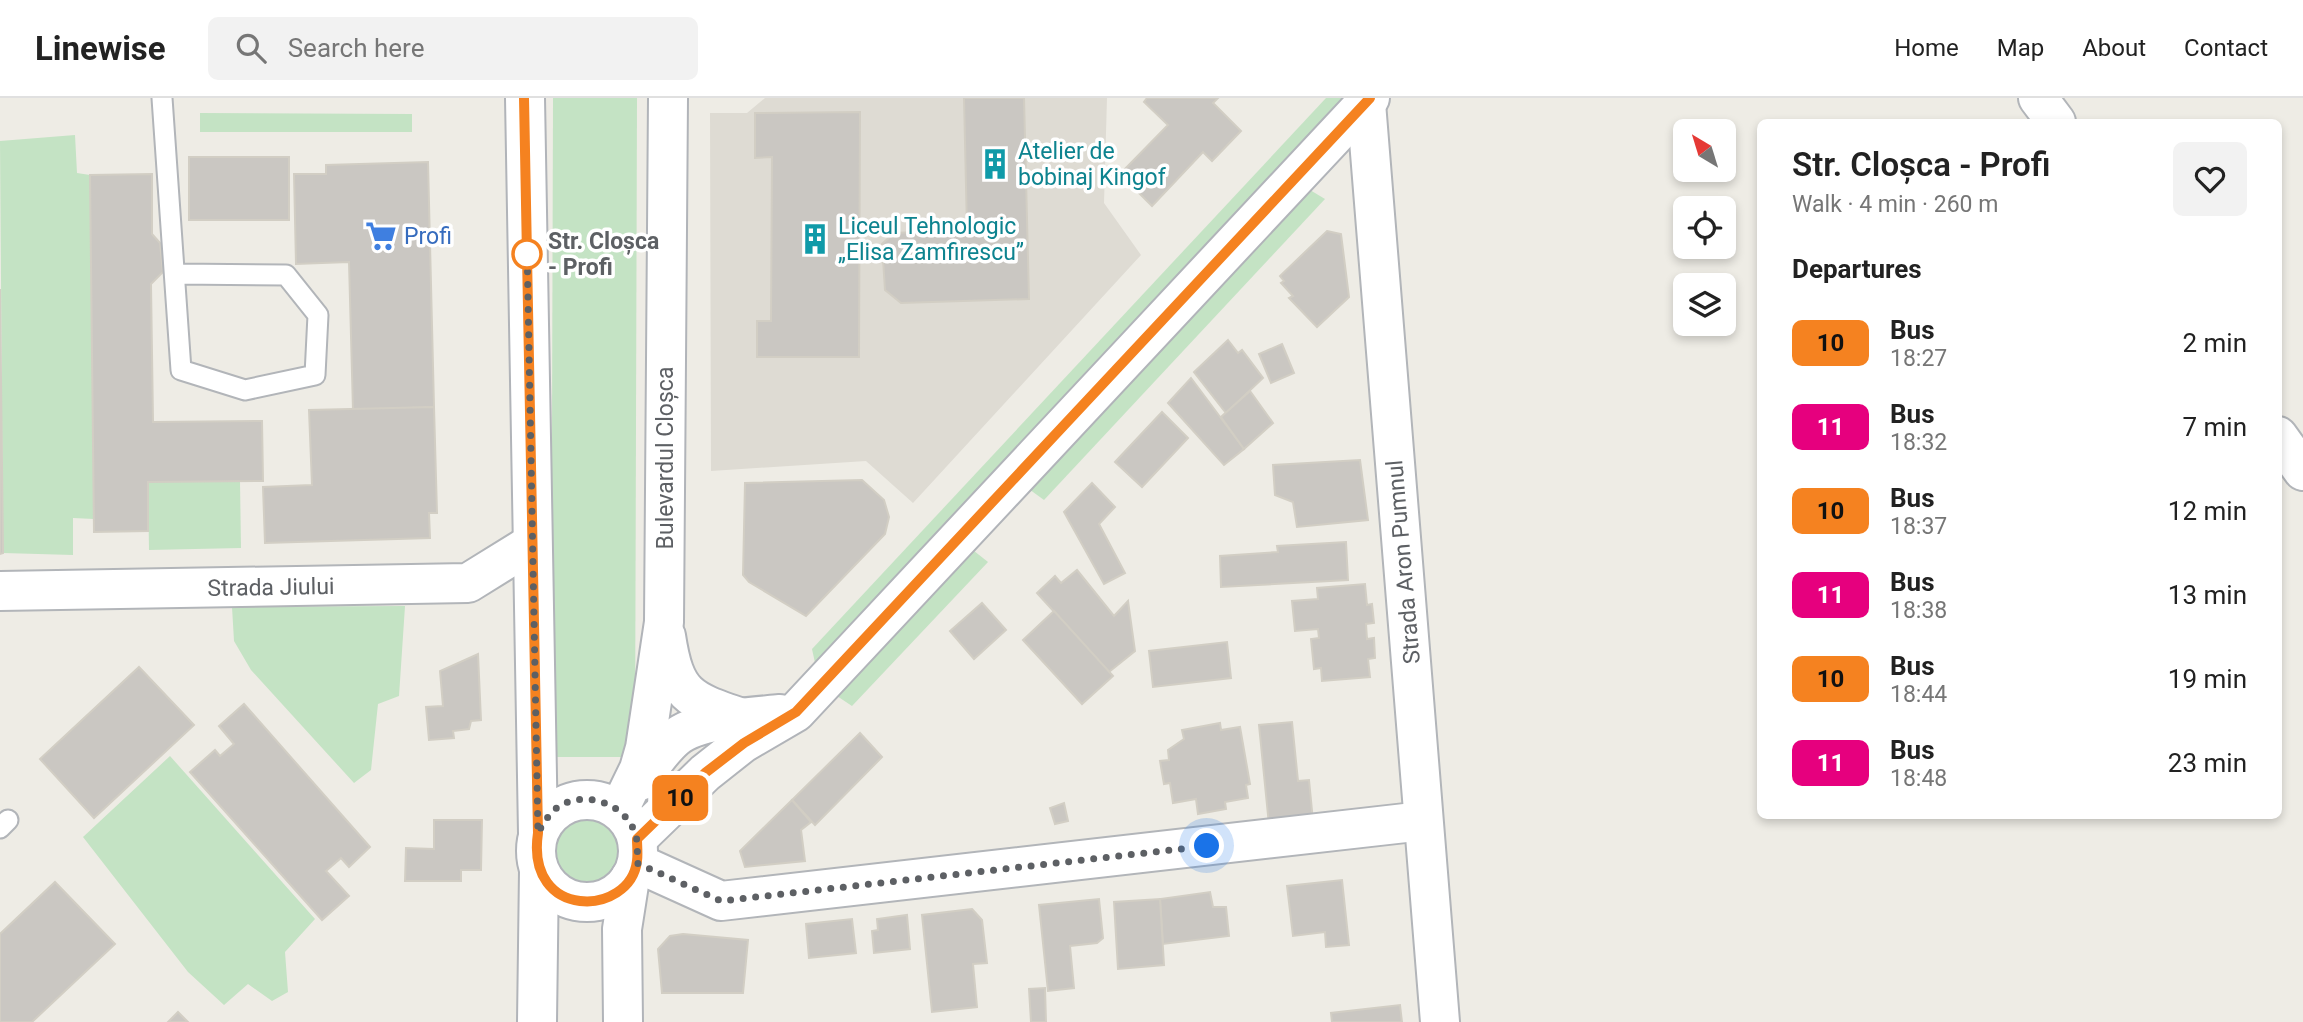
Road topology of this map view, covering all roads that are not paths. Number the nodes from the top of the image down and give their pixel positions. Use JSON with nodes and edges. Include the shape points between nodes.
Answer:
{"nodes":[{"id":1,"x":162,"y":98,"type":"edge"},
{"id":2,"x":524,"y":98,"type":"edge"},
{"id":3,"x":668,"y":98,"type":"edge"},
{"id":4,"x":2038,"y":98,"type":"edge"},
{"id":5,"x":1368,"y":100,"type":"edge"},
{"id":6,"x":2054,"y":119,"type":"edge"},
{"id":7,"x":176,"y":274,"type":"junction"},
{"id":8,"x":2282,"y":442,"type":"edge"},
{"id":9,"x":2303,"y":471,"type":"edge"},
{"id":10,"x":531,"y":544,"type":"junction"},
{"id":11,"x":0,"y":591,"type":"edge"},
{"id":12,"x":664,"y":622,"type":"junction"},
{"id":13,"x":796,"y":712,"type":"junction"},
{"id":14,"x":742,"y":718,"type":"junction"},
{"id":15,"x":1423,"y":821,"type":"junction"},
{"id":16,"x":538,"y":833,"type":"junction"},
{"id":17,"x":631,"y":848,"type":"junction"},
{"id":18,"x":539,"y":871,"type":"junction"},
{"id":19,"x":532,"y":1016,"type":"edge"},
{"id":20,"x":623,"y":1022,"type":"edge"},
{"id":21,"x":1440,"y":1022,"type":"edge"}],
"edges":[{"from":1,"to":7,"type":"lane"},
{"from":2,"to":10,"type":"street"},
{"from":3,"to":12,"type":"street","name":"Bulevardul Cloșca"},
{"from":4,"to":6,"type":"street"},
{"from":5,"to":13,"type":"street"},
{"from":5,"to":15,"type":"street","name":"Strada Aron Pumnul"},
{"from":7,"to":7,"type":"lane","via":[[181,370],[244,390],[315,375],[318,314],[286,275]]},
{"from":8,"to":9,"type":"street"},
{"from":10,"to":11,"type":"street","name":"Strada Jiului","via":[[468,583]]},
{"from":10,"to":16,"type":"street"},
{"from":12,"to":14,"type":"street","via":[[671,667],[685,691],[704,705]]},
{"from":12,"to":17,"type":"street","name":"Bulevardul Cloșca"},
{"from":13,"to":14,"type":"street"},
{"from":13,"to":17,"type":"street","via":[[705,773]]},
{"from":14,"to":17,"type":"street","via":[[694,727],[663,749]]},
{"from":15,"to":17,"type":"street","via":[[721,901]]},
{"from":15,"to":21,"type":"street","name":"Strada Aron Pumnul"},
{"from":16,"to":17,"type":"street","via":[[547,817],[562,805],[580,799],[600,800]]},
{"from":16,"to":18,"type":"street"},
{"from":17,"to":18,"type":"street","via":[[618,892],[601,900],[564,898]]},
{"from":17,"to":20,"type":"street","name":"Bulevardul Cloșca","via":[[622,929]]},
{"from":18,"to":19,"type":"street"}]}
